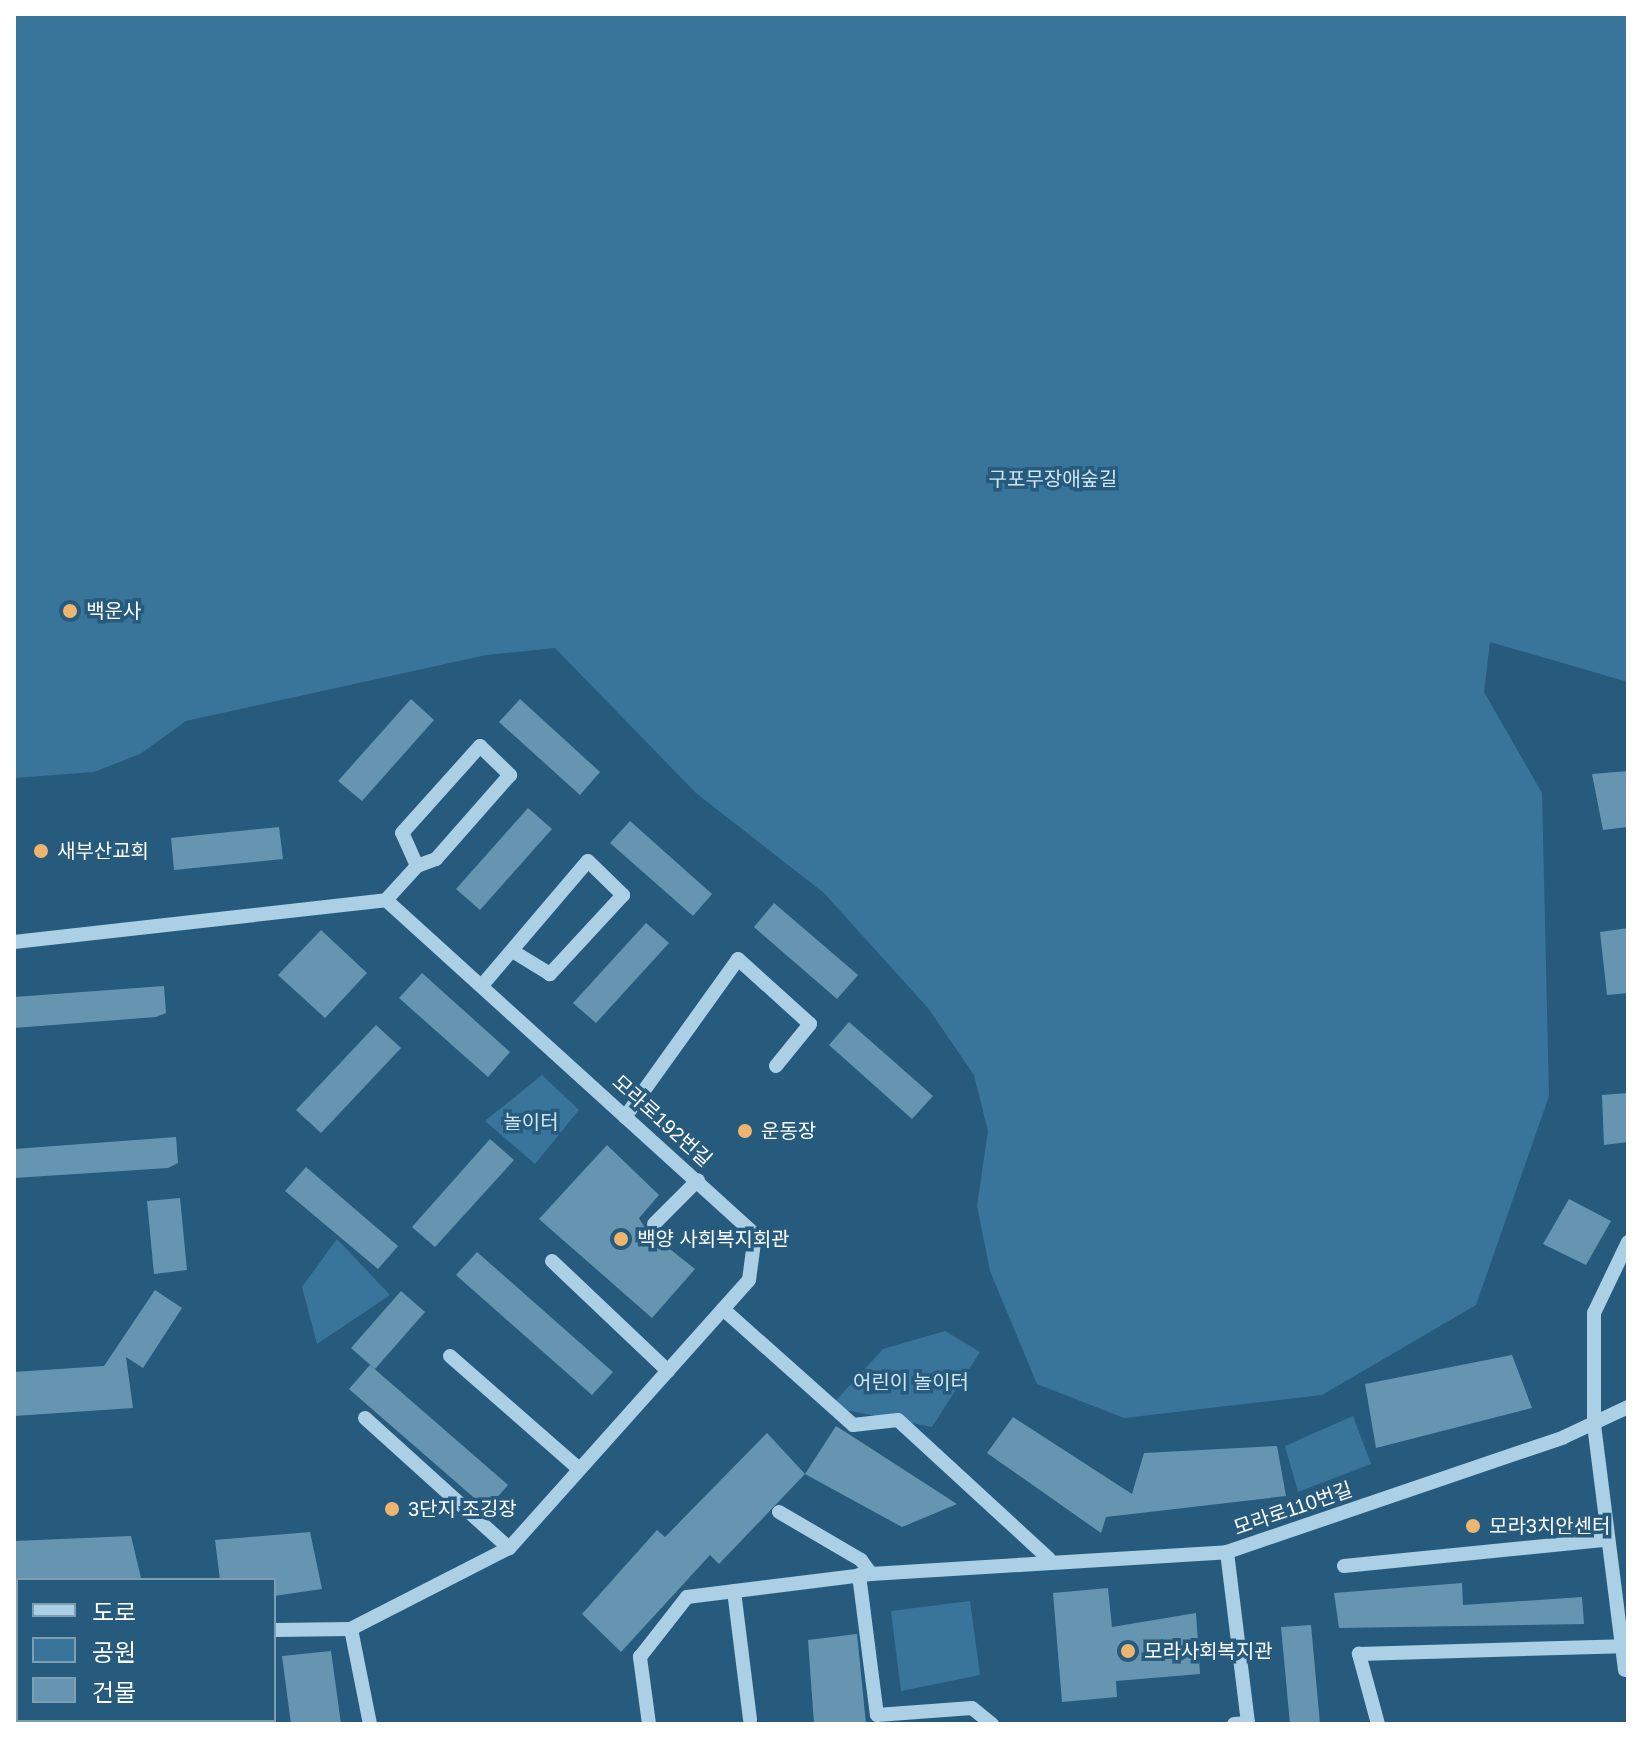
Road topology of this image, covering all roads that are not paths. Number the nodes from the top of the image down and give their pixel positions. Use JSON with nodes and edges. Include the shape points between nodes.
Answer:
{"nodes":[{"id":1,"x":417,"y":866,"type":"junction"},
{"id":2,"x":386,"y":900,"type":"junction"},
{"id":3,"x":14,"y":942,"type":"edge"},
{"id":4,"x":514,"y":952,"type":"junction"},
{"id":5,"x":484,"y":983,"type":"junction"},
{"id":6,"x":776,"y":1066,"type":"dead end"},
{"id":7,"x":625,"y":1117,"type":"junction"},
{"id":8,"x":698,"y":1180,"type":"junction"},
{"id":9,"x":654,"y":1224,"type":"dead end"},
{"id":10,"x":1628,"y":1242,"type":"edge"},
{"id":11,"x":552,"y":1261,"type":"dead end"},
{"id":12,"x":723,"y":1309,"type":"junction"},
{"id":13,"x":450,"y":1356,"type":"dead end"},
{"id":14,"x":668,"y":1371,"type":"junction"},
{"id":15,"x":1628,"y":1407,"type":"edge"},
{"id":16,"x":365,"y":1418,"type":"dead end"},
{"id":17,"x":1594,"y":1423,"type":"junction"},
{"id":18,"x":579,"y":1469,"type":"junction"},
{"id":19,"x":779,"y":1512,"type":"dead end"},
{"id":20,"x":1606,"y":1540,"type":"junction"},
{"id":21,"x":509,"y":1548,"type":"junction"},
{"id":22,"x":1227,"y":1552,"type":"junction"},
{"id":23,"x":1049,"y":1559,"type":"junction"},
{"id":24,"x":1344,"y":1566,"type":"dead end"},
{"id":25,"x":865,"y":1574,"type":"junction"},
{"id":26,"x":734,"y":1591,"type":"junction"},
{"id":27,"x":351,"y":1629,"type":"junction"},
{"id":28,"x":276,"y":1630,"type":"edge"},
{"id":29,"x":1622,"y":1646,"type":"junction"},
{"id":30,"x":1625,"y":1670,"type":"dead end"},
{"id":31,"x":750,"y":1720,"type":"dead end"},
{"id":32,"x":370,"y":1724,"type":"edge"},
{"id":33,"x":649,"y":1724,"type":"edge"},
{"id":34,"x":992,"y":1724,"type":"edge"},
{"id":35,"x":1234,"y":1724,"type":"edge"},
{"id":36,"x":1378,"y":1724,"type":"edge"}],
"edges":[{"from":1,"to":1,"type":"street","via":[[402,833],[480,746],[510,775],[436,859]]},
{"from":1,"to":2,"type":"street"},
{"from":2,"to":3,"type":"street"},
{"from":2,"to":5,"type":"street","name":"모라로192번길"},
{"from":4,"to":4,"type":"street","via":[[588,861],[623,895],[550,974]]},
{"from":4,"to":5,"type":"street"},
{"from":5,"to":7,"type":"street","name":"모라로192번길"},
{"from":6,"to":7,"type":"street","via":[[810,1024],[738,959]]},
{"from":7,"to":8,"type":"street","name":"모라로192번길"},
{"from":8,"to":9,"type":"street"},
{"from":8,"to":12,"type":"street","name":"모라로192번길","via":[[755,1235],[749,1280]]},
{"from":10,"to":17,"type":"street","via":[[1594,1313]]},
{"from":11,"to":14,"type":"street"},
{"from":12,"to":14,"type":"street","name":"모라로192번길"},
{"from":12,"to":23,"type":"street","via":[[853,1425],[898,1420]]},
{"from":13,"to":18,"type":"street"},
{"from":14,"to":18,"type":"street","name":"모라로192번길"},
{"from":15,"to":17,"type":"street","name":"모라로110번길"},
{"from":16,"to":21,"type":"street"},
{"from":17,"to":20,"type":"street"},
{"from":17,"to":22,"type":"street","name":"모라로110번길"},
{"from":18,"to":21,"type":"street","name":"모라로192번길"},
{"from":19,"to":25,"type":"street","via":[[861,1560]]},
{"from":20,"to":24,"type":"street"},
{"from":20,"to":29,"type":"street"},
{"from":21,"to":27,"type":"street","name":"모라로192번길"},
{"from":22,"to":23,"type":"street","name":"모라로110번길"},
{"from":22,"to":35,"type":"street","via":[[1248,1723]]},
{"from":23,"to":25,"type":"street","name":"모라로110번길"},
{"from":25,"to":26,"type":"street","name":"모라로110번길"},
{"from":25,"to":34,"type":"street","via":[[877,1715],[972,1708]]},
{"from":26,"to":31,"type":"street"},
{"from":26,"to":33,"type":"street","name":"모라로110번길","via":[[687,1597],[640,1657]]},
{"from":27,"to":28,"type":"street","name":"모라로192번길"},
{"from":27,"to":32,"type":"street"},
{"from":29,"to":30,"type":"street"},
{"from":29,"to":36,"type":"street","via":[[1359,1654]]}]}
